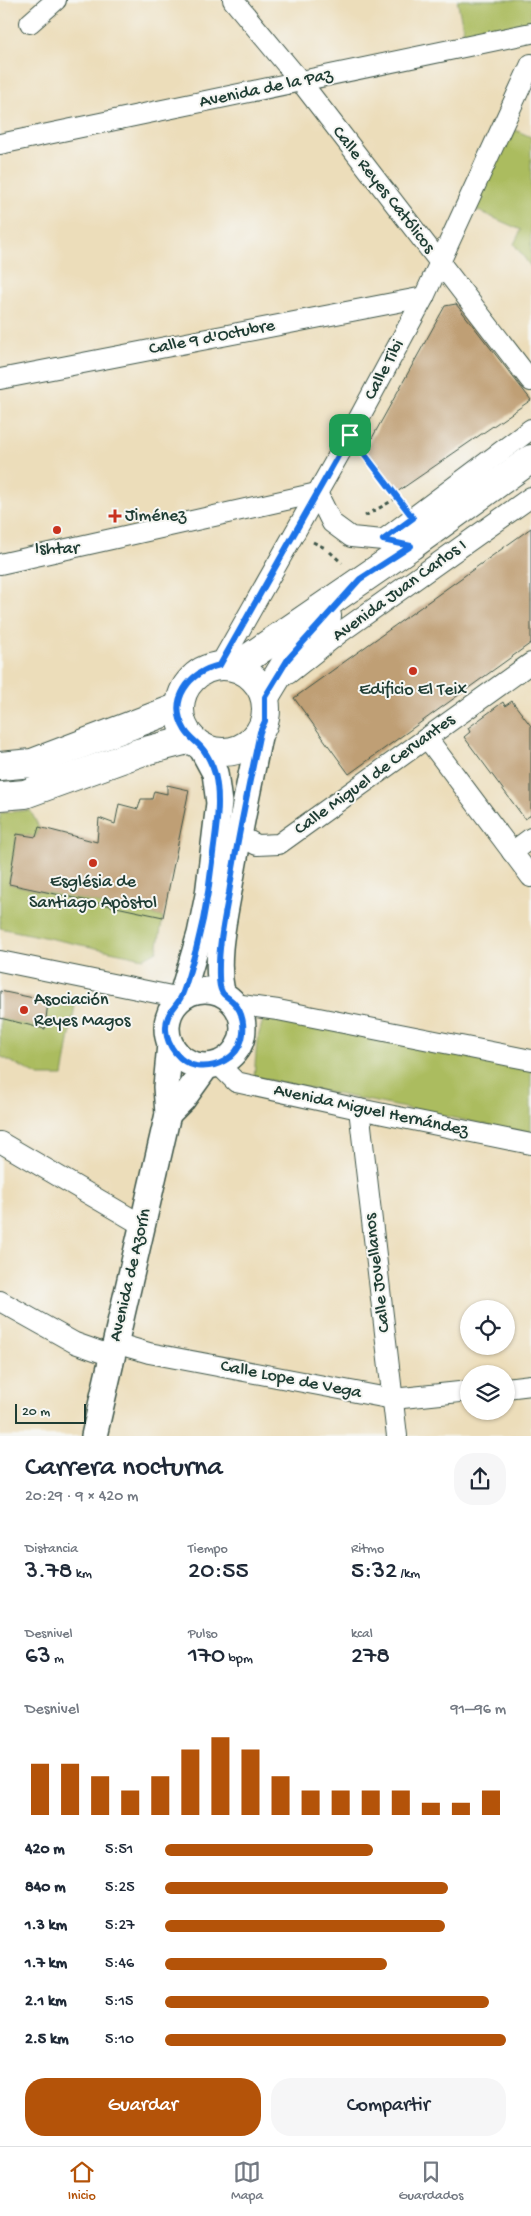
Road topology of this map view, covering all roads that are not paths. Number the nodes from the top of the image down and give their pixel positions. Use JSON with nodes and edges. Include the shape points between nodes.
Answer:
{"nodes":[{"id":1,"x":56,"y":0,"type":"edge"},
{"id":2,"x":233,"y":0,"type":"edge"},
{"id":3,"x":30,"y":23,"type":"dead end"},
{"id":4,"x":531,"y":33,"type":"edge"},
{"id":5,"x":531,"y":64,"type":"edge"},
{"id":6,"x":300,"y":82,"type":"junction"},
{"id":7,"x":0,"y":144,"type":"edge"},
{"id":8,"x":441,"y":264,"type":"junction"},
{"id":9,"x":424,"y":297,"type":"junction"},
{"id":10,"x":0,"y":379,"type":"edge"},
{"id":11,"x":531,"y":381,"type":"edge"},
{"id":12,"x":531,"y":429,"type":"edge"},
{"id":13,"x":531,"y":459,"type":"edge"},
{"id":14,"x":317,"y":493,"type":"junction"},
{"id":15,"x":531,"y":497,"type":"edge"},
{"id":16,"x":383,"y":540,"type":"junction"},
{"id":17,"x":411,"y":546,"type":"junction"},
{"id":18,"x":0,"y":564,"type":"edge"},
{"id":19,"x":360,"y":579,"type":"junction"},
{"id":20,"x":227,"y":666,"type":"junction"},
{"id":21,"x":528,"y":671,"type":"edge"},
{"id":22,"x":268,"y":693,"type":"junction"},
{"id":23,"x":179,"y":707,"type":"junction"},
{"id":24,"x":260,"y":732,"type":"junction"},
{"id":25,"x":427,"y":738,"type":"junction"},
{"id":26,"x":196,"y":743,"type":"junction"},
{"id":27,"x":0,"y":766,"type":"edge"},
{"id":28,"x":0,"y":796,"type":"edge"},
{"id":29,"x":238,"y":835,"type":"junction"},
{"id":30,"x":531,"y":838,"type":"edge"},
{"id":31,"x":512,"y":852,"type":"junction"},
{"id":32,"x":531,"y":877,"type":"edge"},
{"id":33,"x":0,"y":961,"type":"edge"},
{"id":34,"x":181,"y":998,"type":"junction"},
{"id":35,"x":229,"y":999,"type":"junction"},
{"id":36,"x":170,"y":1044,"type":"junction"},
{"id":37,"x":531,"y":1060,"type":"edge"},
{"id":38,"x":212,"y":1066,"type":"junction"},
{"id":39,"x":359,"y":1109,"type":"junction"},
{"id":40,"x":168,"y":1114,"type":"junction"},
{"id":41,"x":0,"y":1142,"type":"edge"},
{"id":42,"x":531,"y":1144,"type":"edge"},
{"id":43,"x":142,"y":1225,"type":"junction"},
{"id":44,"x":0,"y":1301,"type":"edge"},
{"id":45,"x":114,"y":1349,"type":"junction"},
{"id":46,"x":531,"y":1385,"type":"edge"},
{"id":47,"x":515,"y":1387,"type":"edge"},
{"id":48,"x":460,"y":1392,"type":"edge"},
{"id":49,"x":393,"y":1399,"type":"junction"},
{"id":50,"x":94,"y":1436,"type":"edge"},
{"id":51,"x":397,"y":1436,"type":"edge"}],
"edges":[{"from":1,"to":3,"type":"street"},
{"from":2,"to":6,"type":"street","name":"Calle Reyes Católicos"},
{"from":4,"to":6,"type":"street","name":"Avenida de la Paz"},
{"from":5,"to":8,"type":"street","name":"Calle Tibi"},
{"from":6,"to":7,"type":"street","name":"Avenida de la Paz"},
{"from":6,"to":8,"type":"street","name":"Calle Reyes Católicos"},
{"from":8,"to":9,"type":"street","name":"Calle Tibi"},
{"from":8,"to":11,"type":"street","name":"Calle Reyes Católicos"},
{"from":9,"to":10,"type":"street","name":"Calle 9 d'Octubre"},
{"from":9,"to":14,"type":"street","name":"Calle Tibi"},
{"from":12,"to":16,"type":"street"},
{"from":13,"to":17,"type":"main road","name":"Avenida Juan Carlos I"},
{"from":14,"to":16,"type":"street","via":[[332,522],[351,537]]},
{"from":14,"to":18,"type":"street"},
{"from":14,"to":20,"type":"street","name":"Calle Tibi"},
{"from":15,"to":22,"type":"street","name":"Avenida Juan Carlos I","via":[[341,632]]},
{"from":16,"to":17,"type":"street"},
{"from":17,"to":19,"type":"main road","name":"Avenida Juan Carlos I"},
{"from":19,"to":20,"type":"main road","name":"Avenida Juan Carlos I"},
{"from":19,"to":22,"type":"main road","name":"Avenida Juan Carlos I","via":[[288,659]]},
{"from":20,"to":22,"type":"main road","via":[[254,678]]},
{"from":20,"to":23,"type":"main road","via":[[207,668],[196,674],[187,683]]},
{"from":21,"to":25,"type":"street","name":"Calle Miguel de Cervantes"},
{"from":22,"to":24,"type":"main road","via":[[265,721]]},
{"from":23,"to":26,"type":"main road","via":[[184,730]]},
{"from":23,"to":27,"type":"main road","via":[[32,763]]},
{"from":24,"to":26,"type":"main road","via":[[252,742],[228,752],[216,752]]},
{"from":24,"to":29,"type":"street"},
{"from":25,"to":29,"type":"street","name":"Calle Miguel de Cervantes","via":[[279,844],[257,845]]},
{"from":25,"to":31,"type":"street"},
{"from":26,"to":28,"type":"main road","via":[[141,752],[25,794]]},
{"from":26,"to":34,"type":"street","via":[[215,773],[219,803],[208,895]]},
{"from":29,"to":35,"type":"street","via":[[220,942],[219,977]]},
{"from":30,"to":31,"type":"street"},
{"from":31,"to":32,"type":"street"},
{"from":33,"to":34,"type":"street"},
{"from":34,"to":35,"type":"street","via":[[204,990]]},
{"from":34,"to":36,"type":"street","via":[[167,1018]]},
{"from":35,"to":37,"type":"street"},
{"from":35,"to":38,"type":"street","via":[[241,1015],[242,1039],[229,1058]]},
{"from":36,"to":38,"type":"street","via":[[174,1052],[194,1066]]},
{"from":36,"to":40,"type":"street","name":"Avenida de Azorín","via":[[166,1087]]},
{"from":38,"to":39,"type":"street","name":"Avenida Miguel Hernández","via":[[236,1082]]},
{"from":38,"to":40,"type":"street"},
{"from":39,"to":42,"type":"street","name":"Avenida Miguel Hernández"},
{"from":39,"to":49,"type":"street","name":"Calle Jovellanos"},
{"from":40,"to":43,"type":"street","name":"Avenida de Azorín"},
{"from":41,"to":43,"type":"street"},
{"from":43,"to":45,"type":"street","name":"Avenida de Azorín"},
{"from":44,"to":45,"type":"street","name":"Calle Lope de Vega","via":[[75,1343]]},
{"from":45,"to":49,"type":"street","name":"Calle Lope de Vega"},
{"from":45,"to":50,"type":"street","name":"Avenida de Azorín"},
{"from":46,"to":47,"type":"street"},
{"from":48,"to":49,"type":"street","name":"Calle Lope de Vega"},
{"from":49,"to":51,"type":"street","name":"Calle Jovellanos"}]}
